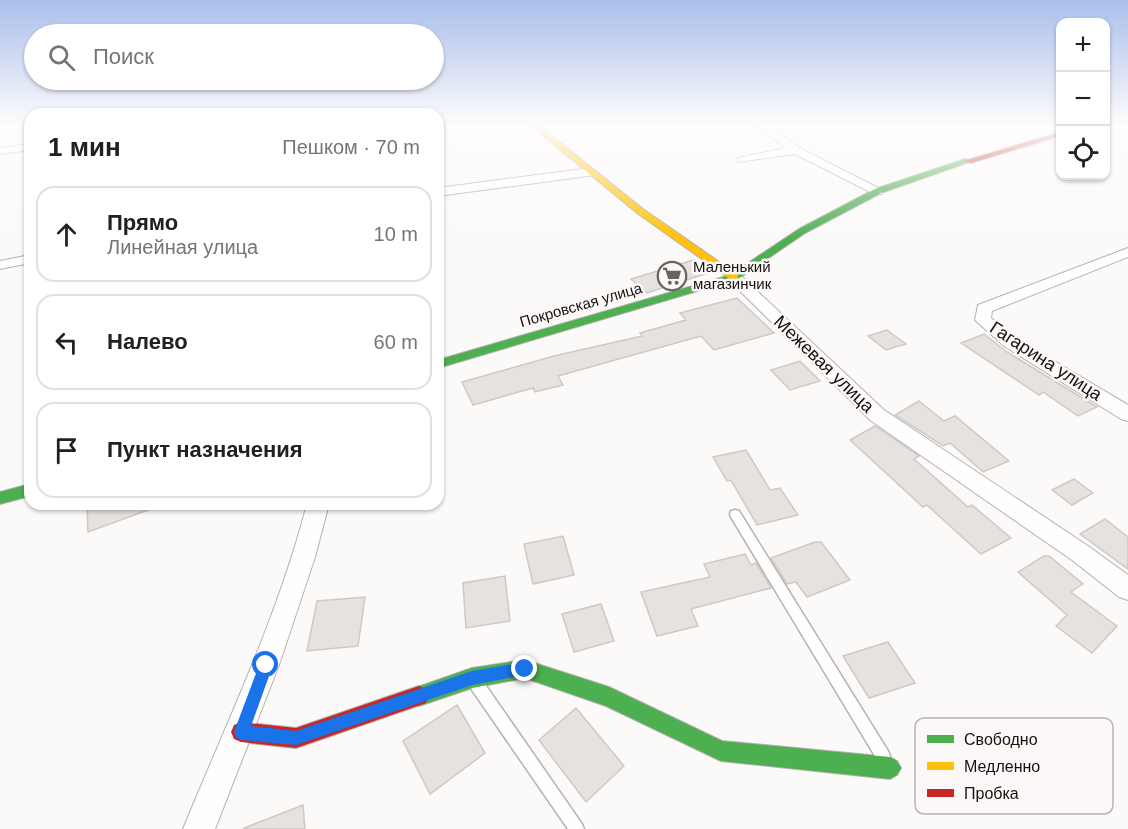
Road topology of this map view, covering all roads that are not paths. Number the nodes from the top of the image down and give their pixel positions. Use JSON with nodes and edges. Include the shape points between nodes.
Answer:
{"nodes":[{"id":1,"x":579,"y":163,"type":"edge"},
{"id":2,"x":821,"y":163,"type":"edge"},
{"id":3,"x":963,"y":163,"type":"edge"},
{"id":4,"x":591,"y":172,"type":"junction"},
{"id":5,"x":444,"y":191,"type":"edge"},
{"id":6,"x":878,"y":191,"type":"junction"},
{"id":7,"x":1128,"y":252,"type":"edge"},
{"id":8,"x":24,"y":260,"type":"edge"},
{"id":9,"x":0,"y":266,"type":"edge"},
{"id":10,"x":734,"y":277,"type":"junction"},
{"id":11,"x":444,"y":362,"type":"edge"},
{"id":12,"x":1128,"y":414,"type":"edge"},
{"id":13,"x":24,"y":491,"type":"edge"},
{"id":14,"x":0,"y":498,"type":"edge"},
{"id":15,"x":317,"y":510,"type":"edge"},
{"id":16,"x":735,"y":514,"type":"dead end"},
{"id":17,"x":1128,"y":589,"type":"edge"},
{"id":18,"x":472,"y":678,"type":"junction"},
{"id":19,"x":241,"y":732,"type":"junction"},
{"id":20,"x":890,"y":768,"type":"joint"},
{"id":21,"x":200,"y":829,"type":"edge"},
{"id":22,"x":578,"y":829,"type":"edge"}],
"edges":[{"from":1,"to":4,"type":"street","name":"Межевая улица"},
{"from":2,"to":6,"type":"street"},
{"from":3,"to":6,"type":"street","name":"Покровская улица"},
{"from":4,"to":5,"type":"street"},
{"from":4,"to":10,"type":"street","name":"Межевая улица"},
{"from":6,"to":10,"type":"street","name":"Покровская улица","via":[[802,231]]},
{"from":7,"to":12,"type":"street","name":"Гагарина улица","via":[[984,308],[982,320],[1010,342]]},
{"from":8,"to":9,"type":"street"},
{"from":10,"to":11,"type":"street","name":"Покровская улица"},
{"from":10,"to":17,"type":"street","name":"Межевая улица","via":[[877,415]]},
{"from":13,"to":14,"type":"street"},
{"from":15,"to":19,"type":"street"},
{"from":16,"to":20,"type":"lane"},
{"from":18,"to":19,"type":"street","via":[[296,738]]},
{"from":18,"to":20,"type":"street","via":[[525,669],[609,697],[721,751]]},
{"from":18,"to":22,"type":"lane"},
{"from":19,"to":21,"type":"street"}]}
